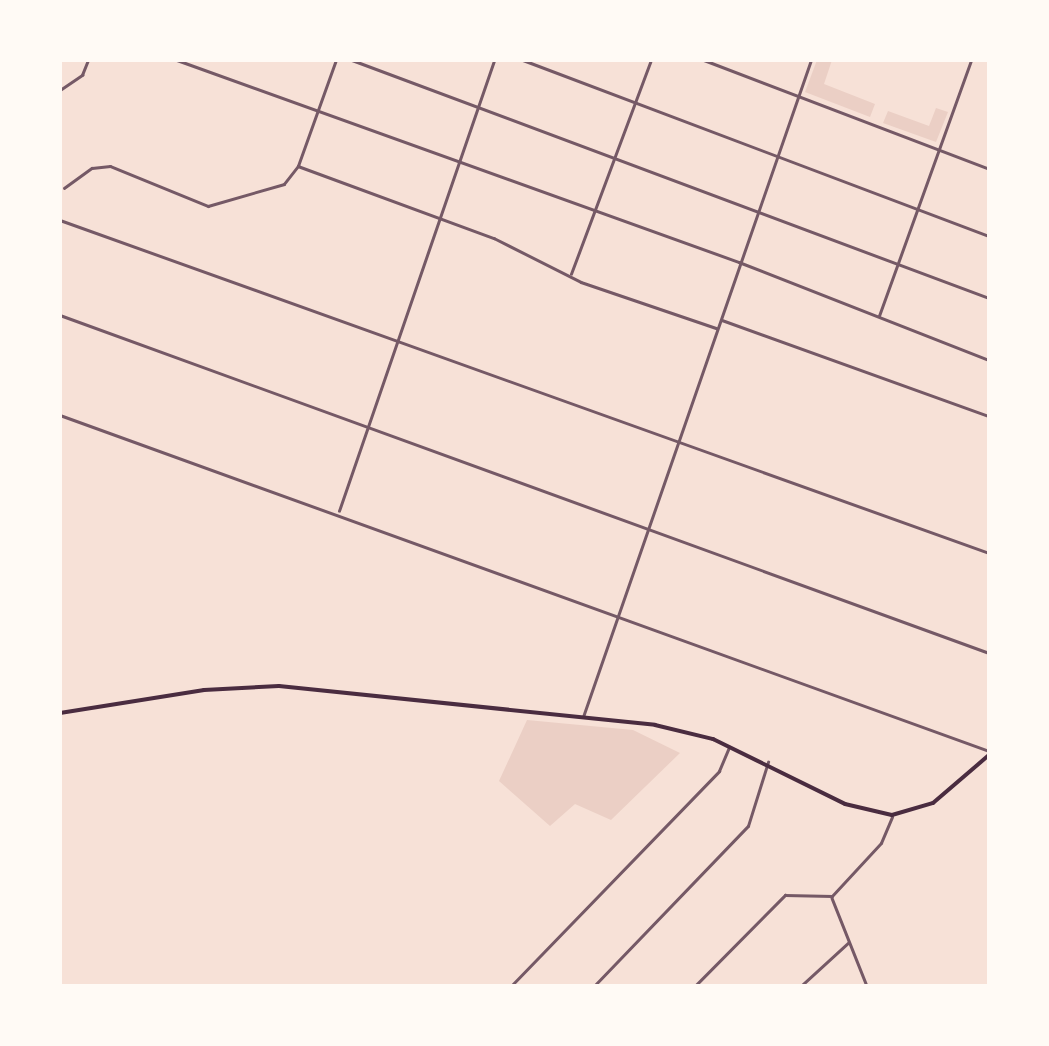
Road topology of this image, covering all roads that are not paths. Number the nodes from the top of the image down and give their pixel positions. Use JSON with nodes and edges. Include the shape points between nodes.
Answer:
{"nodes":[{"id":1,"x":88,"y":60,"type":"edge"},
{"id":2,"x":177,"y":60,"type":"edge"},
{"id":3,"x":336,"y":60,"type":"edge"},
{"id":4,"x":352,"y":60,"type":"edge"},
{"id":5,"x":494,"y":60,"type":"edge"},
{"id":6,"x":522,"y":60,"type":"edge"},
{"id":7,"x":651,"y":60,"type":"edge"},
{"id":8,"x":704,"y":60,"type":"edge"},
{"id":9,"x":812,"y":60,"type":"edge"},
{"id":10,"x":972,"y":60,"type":"edge"},
{"id":11,"x":60,"y":90,"type":"edge"},
{"id":12,"x":799,"y":94,"type":"junction"},
{"id":13,"x":634,"y":102,"type":"junction"},
{"id":14,"x":477,"y":106,"type":"junction"},
{"id":15,"x":319,"y":111,"type":"junction"},
{"id":16,"x":940,"y":151,"type":"junction"},
{"id":17,"x":778,"y":154,"type":"junction"},
{"id":18,"x":616,"y":156,"type":"junction"},
{"id":19,"x":456,"y":160,"type":"junction"},
{"id":20,"x":298,"y":166,"type":"junction"},
{"id":21,"x":989,"y":169,"type":"edge"},
{"id":22,"x":60,"y":178,"type":"edge"},
{"id":23,"x":62,"y":190,"type":"junction"},
{"id":24,"x":758,"y":207,"type":"junction"},
{"id":25,"x":918,"y":210,"type":"junction"},
{"id":26,"x":597,"y":211,"type":"junction"},
{"id":27,"x":435,"y":218,"type":"junction"},
{"id":28,"x":60,"y":220,"type":"edge"},
{"id":29,"x":989,"y":236,"type":"edge"},
{"id":30,"x":739,"y":262,"type":"junction"},
{"id":31,"x":898,"y":263,"type":"junction"},
{"id":32,"x":571,"y":275,"type":"junction"},
{"id":33,"x":989,"y":298,"type":"edge"},
{"id":34,"x":60,"y":315,"type":"edge"},
{"id":35,"x":879,"y":318,"type":"junction"},
{"id":36,"x":720,"y":319,"type":"junction"},
{"id":37,"x":717,"y":328,"type":"junction"},
{"id":38,"x":396,"y":338,"type":"junction"},
{"id":39,"x":989,"y":360,"type":"edge"},
{"id":40,"x":60,"y":415,"type":"edge"},
{"id":41,"x":989,"y":416,"type":"edge"},
{"id":42,"x":367,"y":426,"type":"junction"},
{"id":43,"x":679,"y":442,"type":"junction"},
{"id":44,"x":339,"y":512,"type":"junction"},
{"id":45,"x":648,"y":530,"type":"junction"},
{"id":46,"x":989,"y":553,"type":"edge"},
{"id":47,"x":616,"y":617,"type":"junction"},
{"id":48,"x":989,"y":653,"type":"edge"},
{"id":49,"x":60,"y":712,"type":"edge"},
{"id":50,"x":582,"y":719,"type":"junction"},
{"id":51,"x":729,"y":745,"type":"junction"},
{"id":52,"x":989,"y":753,"type":"edge"},
{"id":53,"x":768,"y":762,"type":"junction"},
{"id":54,"x":892,"y":816,"type":"junction"},
{"id":55,"x":832,"y":896,"type":"junction"},
{"id":56,"x":850,"y":942,"type":"junction"},
{"id":57,"x":512,"y":986,"type":"edge"},
{"id":58,"x":594,"y":986,"type":"edge"},
{"id":59,"x":695,"y":986,"type":"edge"},
{"id":60,"x":801,"y":986,"type":"edge"},
{"id":61,"x":866,"y":986,"type":"edge"}],
"edges":[{"from":1,"to":11,"type":"street","via":[[82,75]]},
{"from":2,"to":15,"type":"street"},
{"from":3,"to":15,"type":"street"},
{"from":4,"to":14,"type":"street"},
{"from":5,"to":14,"type":"street"},
{"from":6,"to":13,"type":"street"},
{"from":7,"to":13,"type":"street"},
{"from":8,"to":12,"type":"street"},
{"from":9,"to":12,"type":"street"},
{"from":10,"to":16,"type":"street"},
{"from":12,"to":16,"type":"street"},
{"from":12,"to":17,"type":"street"},
{"from":13,"to":17,"type":"street"},
{"from":13,"to":18,"type":"street"},
{"from":14,"to":18,"type":"street"},
{"from":14,"to":19,"type":"street"},
{"from":15,"to":19,"type":"street"},
{"from":15,"to":20,"type":"street"},
{"from":16,"to":21,"type":"street"},
{"from":16,"to":25,"type":"street"},
{"from":17,"to":24,"type":"street"},
{"from":17,"to":25,"type":"street"},
{"from":18,"to":24,"type":"street"},
{"from":18,"to":26,"type":"street"},
{"from":19,"to":26,"type":"street"},
{"from":19,"to":27,"type":"street"},
{"from":20,"to":23,"type":"street","via":[[284,184],[208,206],[110,166],[78,175]]},
{"from":20,"to":27,"type":"street"},
{"from":22,"to":23,"type":"street"},
{"from":23,"to":28,"type":"street"},
{"from":24,"to":30,"type":"street"},
{"from":24,"to":31,"type":"street"},
{"from":25,"to":29,"type":"street"},
{"from":25,"to":31,"type":"street"},
{"from":26,"to":30,"type":"street"},
{"from":26,"to":32,"type":"street"},
{"from":27,"to":32,"type":"street"},
{"from":27,"to":38,"type":"street"},
{"from":28,"to":38,"type":"street"},
{"from":30,"to":35,"type":"street"},
{"from":30,"to":36,"type":"street"},
{"from":31,"to":33,"type":"street"},
{"from":31,"to":35,"type":"street"},
{"from":32,"to":37,"type":"street"},
{"from":34,"to":42,"type":"street"},
{"from":35,"to":39,"type":"street"},
{"from":36,"to":37,"type":"street"},
{"from":36,"to":41,"type":"street"},
{"from":37,"to":43,"type":"street"},
{"from":38,"to":42,"type":"street"},
{"from":38,"to":43,"type":"street"},
{"from":40,"to":44,"type":"street"},
{"from":42,"to":44,"type":"street"},
{"from":42,"to":45,"type":"street"},
{"from":43,"to":45,"type":"street"},
{"from":43,"to":46,"type":"street"},
{"from":44,"to":47,"type":"street","via":[[369,529]]},
{"from":45,"to":47,"type":"street"},
{"from":45,"to":48,"type":"street"},
{"from":47,"to":50,"type":"street"},
{"from":47,"to":52,"type":"street"},
{"from":49,"to":50,"type":"main road","via":[[279,686]]},
{"from":50,"to":51,"type":"main road","via":[[654,726]]},
{"from":51,"to":53,"type":"main road"},
{"from":51,"to":57,"type":"street","via":[[719,771]]},
{"from":52,"to":54,"type":"main road","via":[[933,803]]},
{"from":53,"to":54,"type":"main road","via":[[845,804]]},
{"from":53,"to":58,"type":"street","via":[[748,826]]},
{"from":54,"to":55,"type":"street","via":[[881,843]]},
{"from":55,"to":56,"type":"street"},
{"from":55,"to":59,"type":"street","via":[[785,895]]},
{"from":56,"to":60,"type":"street"},
{"from":56,"to":61,"type":"street"}]}
